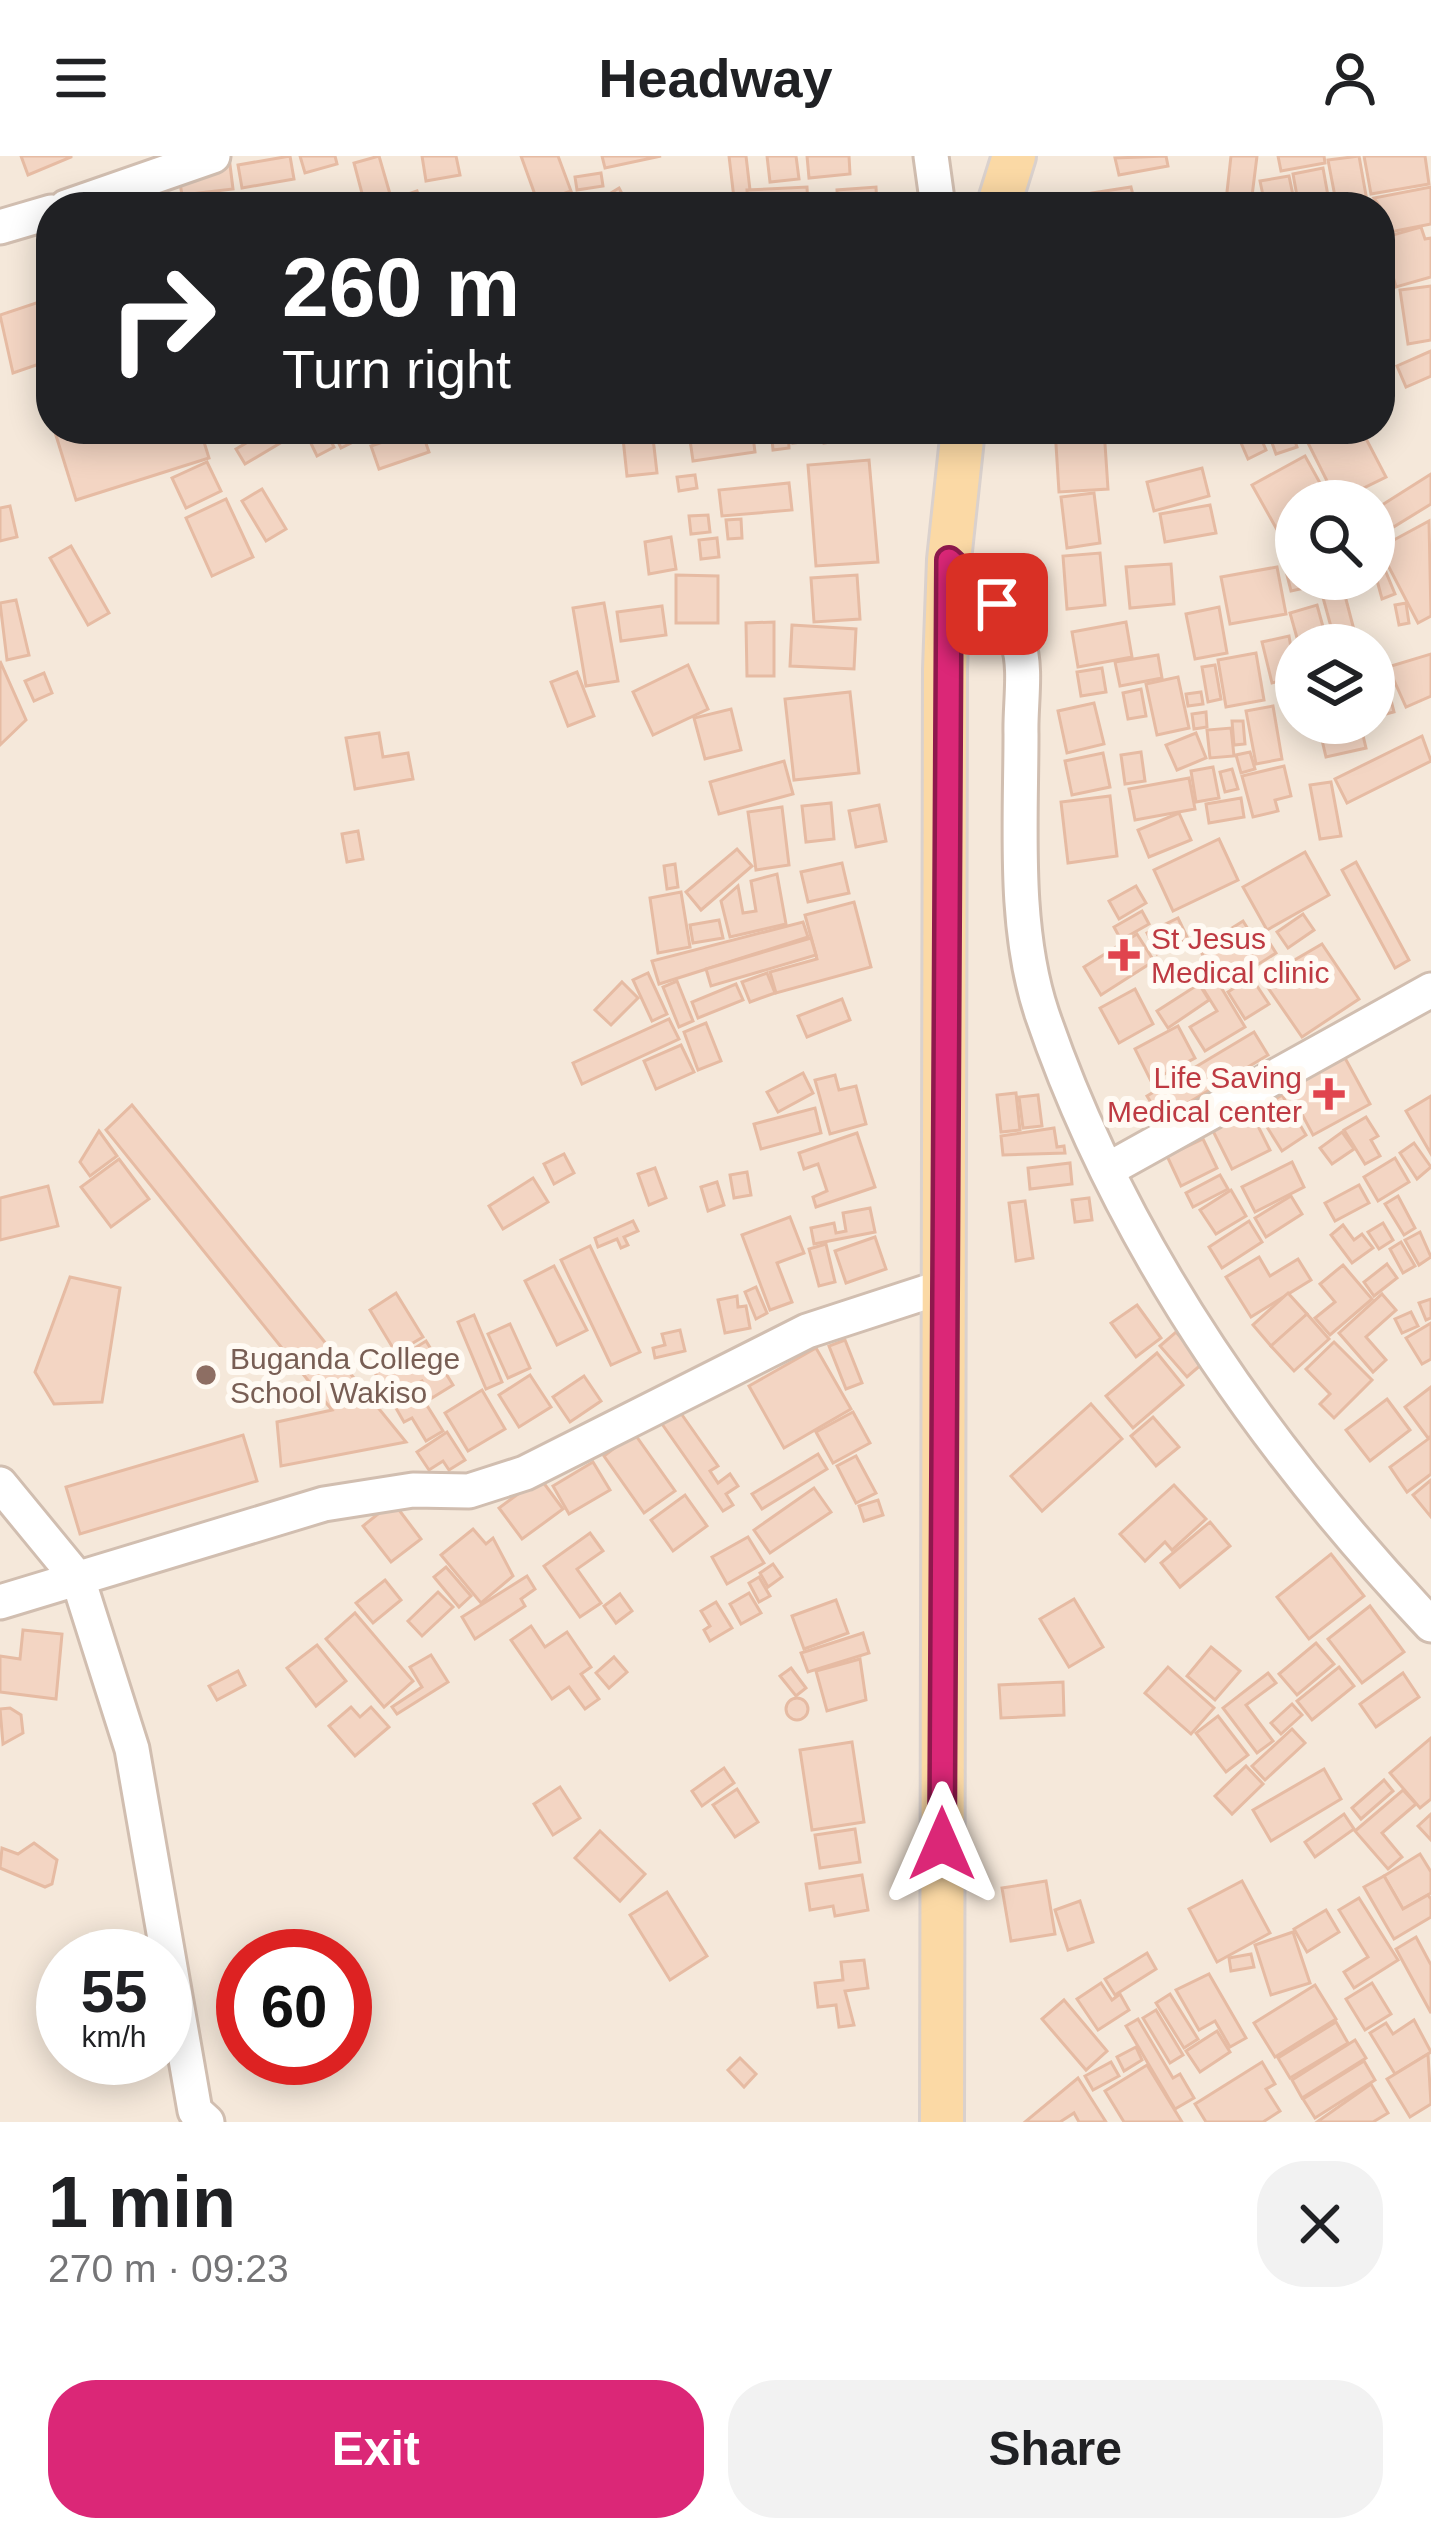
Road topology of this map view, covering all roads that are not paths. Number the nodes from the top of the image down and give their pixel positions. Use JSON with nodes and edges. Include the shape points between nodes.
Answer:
{"nodes":[{"id":1,"x":213,"y":156,"type":"edge"},
{"id":2,"x":931,"y":156,"type":"edge"},
{"id":3,"x":1014,"y":156,"type":"edge"},
{"id":4,"x":109,"y":192,"type":"edge"},
{"id":5,"x":936,"y":192,"type":"edge"},
{"id":6,"x":1003,"y":192,"type":"edge"},
{"id":7,"x":36,"y":216,"type":"edge"},
{"id":8,"x":0,"y":227,"type":"edge"},
{"id":9,"x":961,"y":444,"type":"edge"},
{"id":10,"x":949,"y":560,"type":"junction"},
{"id":11,"x":1431,"y":990,"type":"edge"},
{"id":12,"x":1108,"y":1169,"type":"junction"},
{"id":13,"x":942,"y":1288,"type":"junction"},
{"id":14,"x":0,"y":1484,"type":"edge"},
{"id":15,"x":78,"y":1579,"type":"junction"},
{"id":16,"x":0,"y":1602,"type":"edge"},
{"id":17,"x":1426,"y":1611,"type":"edge"},
{"id":18,"x":207,"y":2122,"type":"edge"},
{"id":19,"x":942,"y":2122,"type":"edge"}],
"edges":[{"from":1,"to":4,"type":"street"},
{"from":2,"to":5,"type":"street"},
{"from":3,"to":6,"type":"main road"},
{"from":7,"to":8,"type":"street"},
{"from":9,"to":10,"type":"main road"},
{"from":10,"to":12,"type":"street","via":[[997,604],[1020,647],[1022,869],[1041,1012]]},
{"from":10,"to":13,"type":"main road"},
{"from":11,"to":12,"type":"street"},
{"from":12,"to":17,"type":"street","via":[[1218,1368],[1268,1436]]},
{"from":13,"to":15,"type":"street","via":[[807,1331],[525,1473],[469,1491],[324,1504]]},
{"from":13,"to":19,"type":"main road"},
{"from":14,"to":15,"type":"street"},
{"from":15,"to":16,"type":"street"},
{"from":15,"to":18,"type":"street","via":[[132,1749],[195,2111]]}]}
